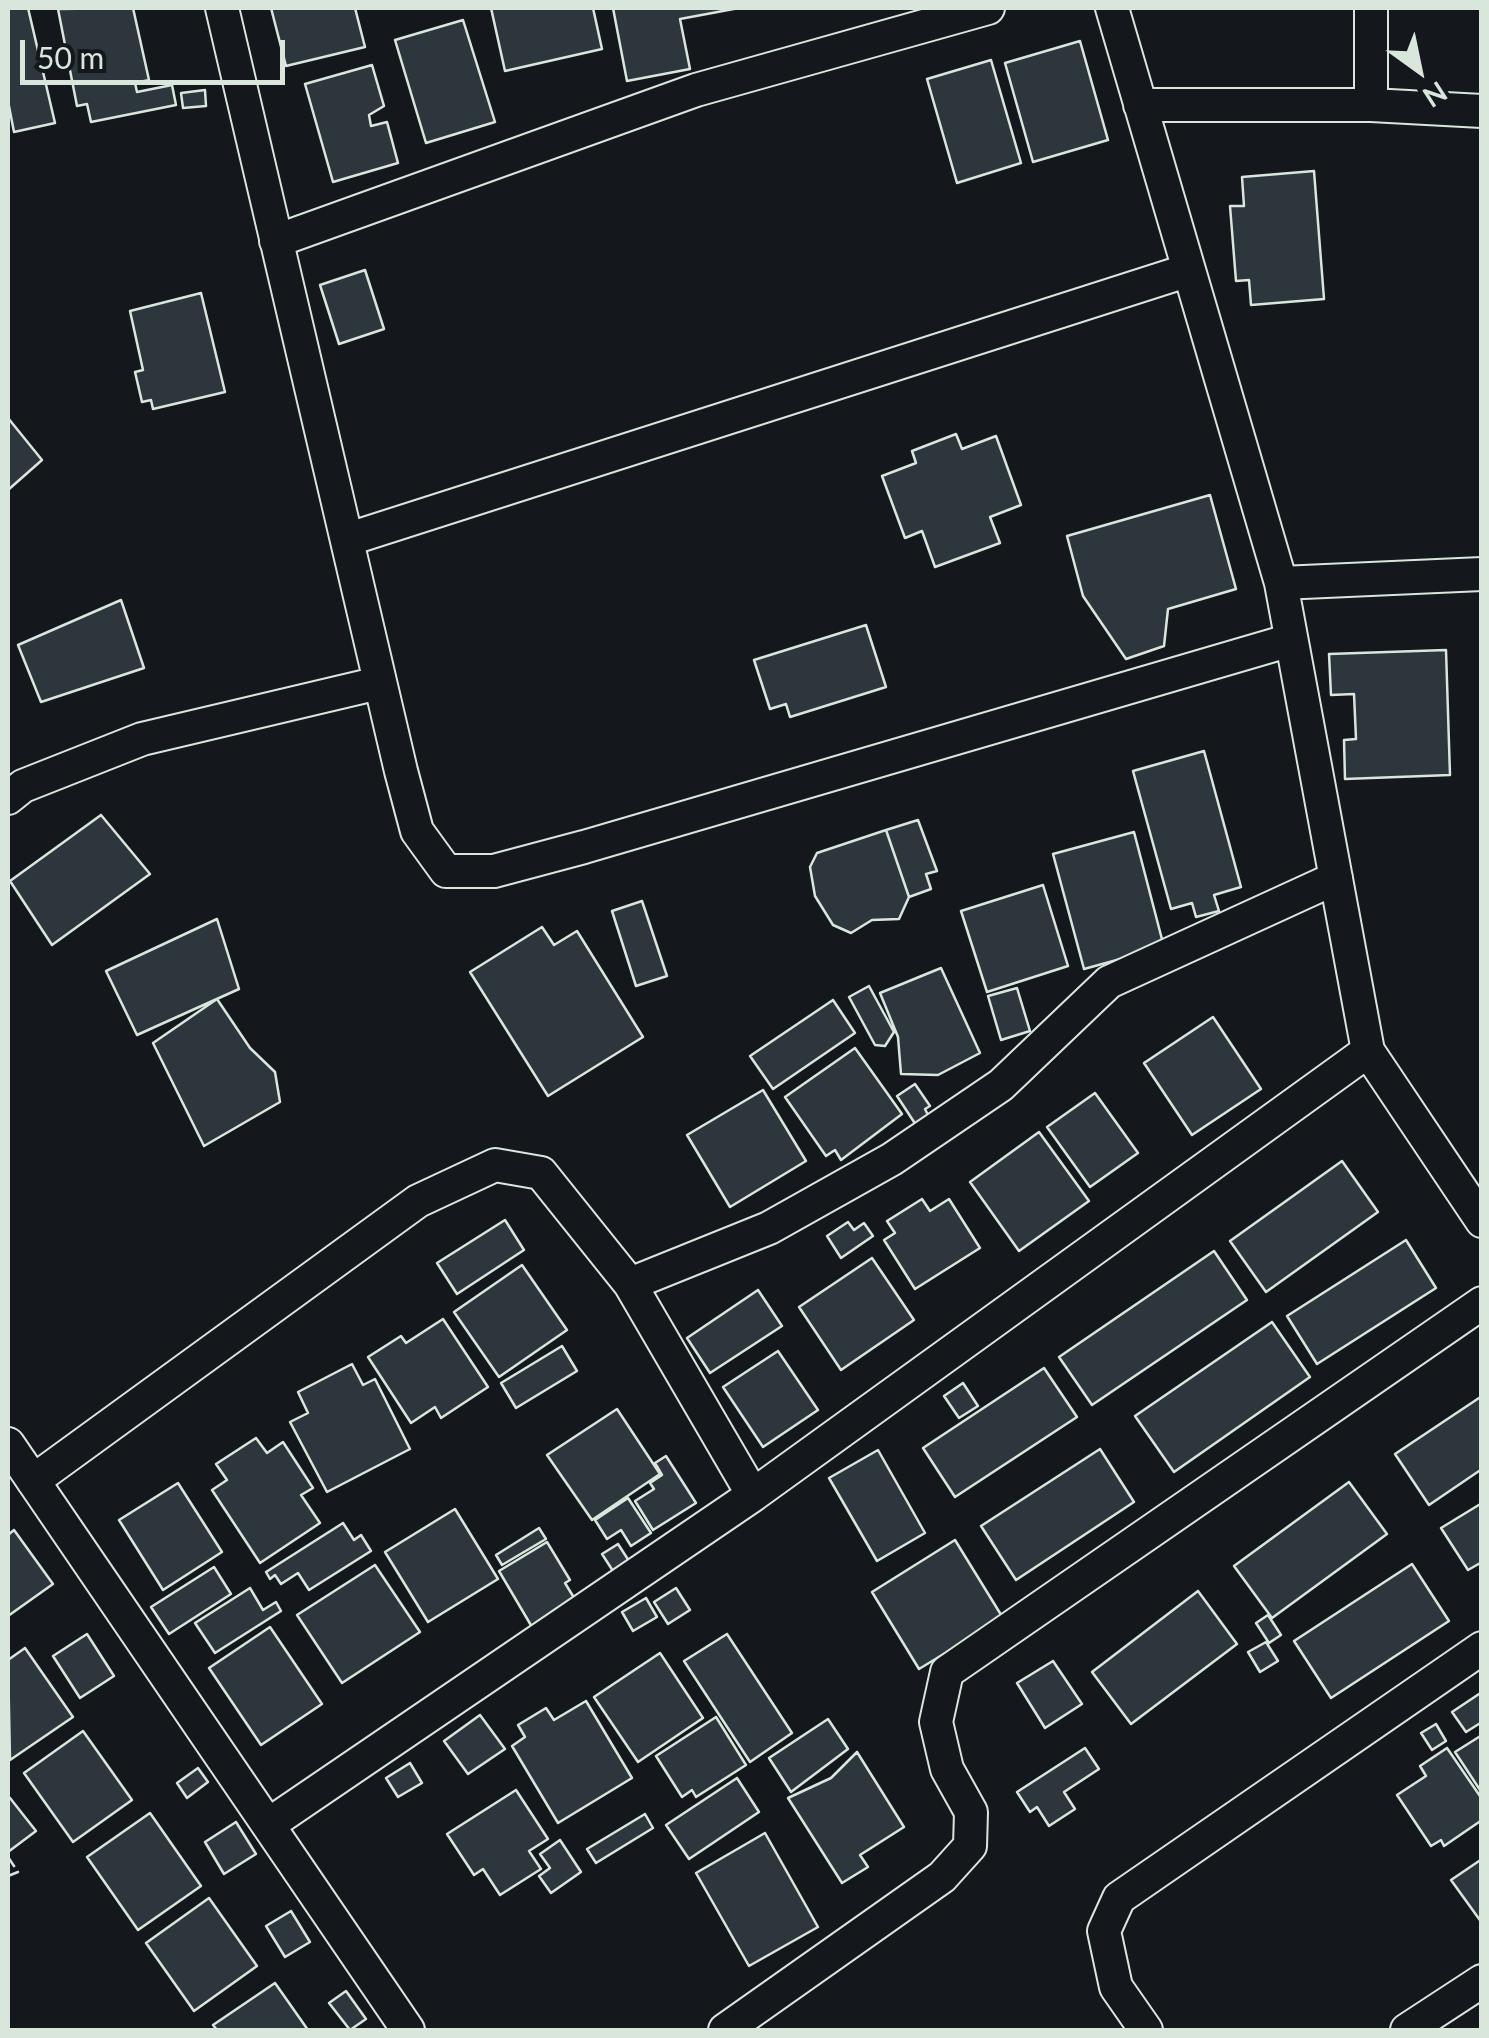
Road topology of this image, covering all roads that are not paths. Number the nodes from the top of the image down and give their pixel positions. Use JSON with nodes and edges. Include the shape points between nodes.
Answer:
{"nodes":[{"id":1,"x":222,"y":8,"type":"edge"},
{"id":2,"x":988,"y":8,"type":"edge"},
{"id":3,"x":1112,"y":8,"type":"edge"},
{"id":4,"x":1371,"y":8,"type":"edge"},
{"id":5,"x":1371,"y":104,"type":"junction"},
{"id":6,"x":1140,"y":105,"type":"junction"},
{"id":7,"x":1482,"y":111,"type":"edge"},
{"id":8,"x":276,"y":241,"type":"junction"},
{"id":9,"x":1189,"y":270,"type":"junction"},
{"id":10,"x":349,"y":539,"type":"junction"},
{"id":11,"x":1482,"y":574,"type":"edge"},
{"id":12,"x":1281,"y":582,"type":"junction"},
{"id":13,"x":1291,"y":640,"type":"junction"},
{"id":14,"x":378,"y":683,"type":"junction"},
{"id":15,"x":8,"y":798,"type":"edge"},
{"id":16,"x":1336,"y":878,"type":"junction"},
{"id":17,"x":1368,"y":1052,"type":"junction"},
{"id":18,"x":1482,"y":1222,"type":"edge"},
{"id":19,"x":630,"y":1284,"type":"junction"},
{"id":20,"x":1482,"y":1303,"type":"edge"},
{"id":21,"x":8,"y":1444,"type":"edge"},
{"id":22,"x":33,"y":1481,"type":"junction"},
{"id":23,"x":753,"y":1494,"type":"junction"},
{"id":24,"x":1482,"y":1648,"type":"edge"},
{"id":25,"x":268,"y":1825,"type":"junction"},
{"id":26,"x":1482,"y":1981,"type":"edge"},
{"id":27,"x":408,"y":2030,"type":"edge"},
{"id":28,"x":725,"y":2030,"type":"edge"},
{"id":29,"x":1146,"y":2030,"type":"edge"},
{"id":30,"x":1407,"y":2030,"type":"edge"}],
"edges":[{"from":1,"to":8,"type":"street"},
{"from":2,"to":8,"type":"street","via":[[696,90]]},
{"from":3,"to":6,"type":"street"},
{"from":4,"to":5,"type":"street"},
{"from":5,"to":6,"type":"street"},
{"from":5,"to":7,"type":"street"},
{"from":6,"to":9,"type":"street"},
{"from":8,"to":10,"type":"street"},
{"from":9,"to":10,"type":"street"},
{"from":9,"to":12,"type":"street"},
{"from":10,"to":14,"type":"street"},
{"from":11,"to":12,"type":"street"},
{"from":12,"to":13,"type":"street"},
{"from":13,"to":14,"type":"street","via":[[494,871],[446,871],[417,831]]},
{"from":13,"to":16,"type":"street"},
{"from":14,"to":15,"type":"street","via":[[142,739]]},
{"from":16,"to":17,"type":"street"},
{"from":16,"to":19,"type":"street","via":[[1110,982],[1000,1085],[892,1159],[769,1228]]},
{"from":17,"to":18,"type":"street"},
{"from":17,"to":23,"type":"street"},
{"from":19,"to":22,"type":"street","via":[[541,1173],[494,1165],[418,1201]]},
{"from":19,"to":23,"type":"street"},
{"from":20,"to":28,"type":"street","via":[[947,1672],[936,1722],[947,1768],[971,1812],[970,1846],[942,1876]]},
{"from":21,"to":22,"type":"street"},
{"from":22,"to":25,"type":"street"},
{"from":23,"to":25,"type":"street"},
{"from":24,"to":29,"type":"street","via":[[1119,1898],[1104,1931],[1116,1987]]},
{"from":25,"to":27,"type":"street"},
{"from":26,"to":30,"type":"street"}]}
